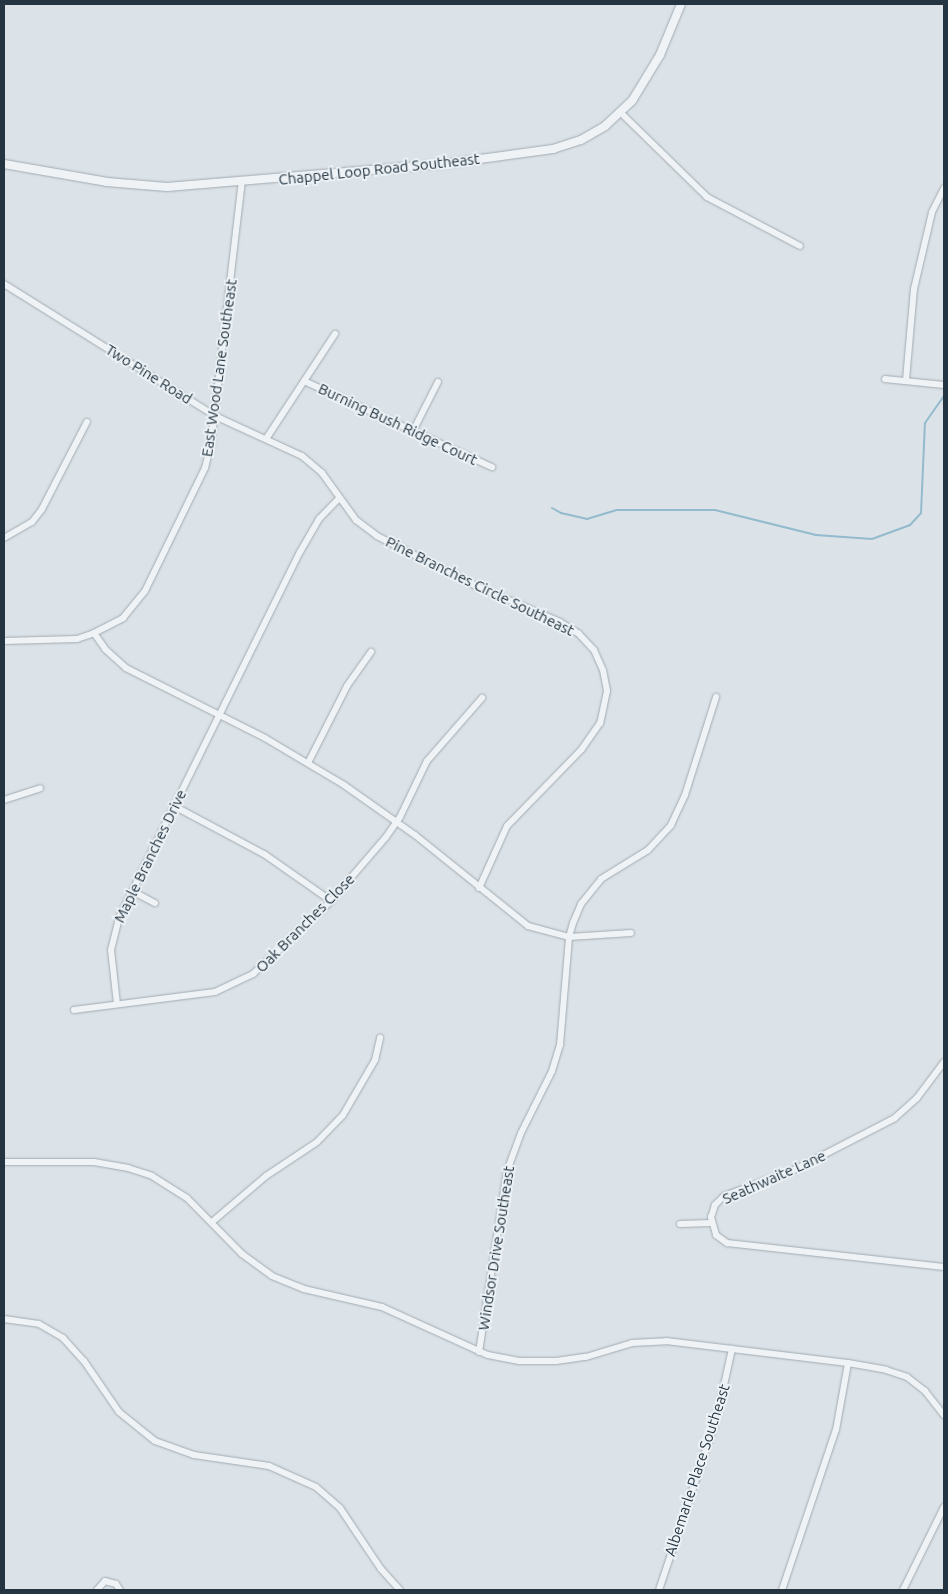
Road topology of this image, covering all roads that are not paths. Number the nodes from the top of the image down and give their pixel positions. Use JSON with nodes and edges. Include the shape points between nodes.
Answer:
{"nodes":[{"id":1,"x":681,"y":4,"type":"edge"},
{"id":2,"x":620,"y":113,"type":"junction"},
{"id":3,"x":4,"y":164,"type":"edge"},
{"id":4,"x":242,"y":182,"type":"junction"},
{"id":5,"x":944,"y":188,"type":"edge"},
{"id":6,"x":800,"y":246,"type":"dead end"},
{"id":7,"x":4,"y":284,"type":"edge"},
{"id":8,"x":335,"y":334,"type":"dead end"},
{"id":9,"x":885,"y":379,"type":"dead end"},
{"id":10,"x":906,"y":380,"type":"junction"},
{"id":11,"x":304,"y":381,"type":"junction"},
{"id":12,"x":438,"y":382,"type":"dead end"},
{"id":13,"x":944,"y":385,"type":"edge"},
{"id":14,"x":215,"y":416,"type":"junction"},
{"id":15,"x":87,"y":422,"type":"dead end"},
{"id":16,"x":413,"y":431,"type":"junction"},
{"id":17,"x":266,"y":439,"type":"junction"},
{"id":18,"x":492,"y":467,"type":"dead end"},
{"id":19,"x":339,"y":498,"type":"junction"},
{"id":20,"x":4,"y":538,"type":"edge"},
{"id":21,"x":94,"y":633,"type":"junction"},
{"id":22,"x":4,"y":641,"type":"edge"},
{"id":23,"x":371,"y":652,"type":"dead end"},
{"id":24,"x":716,"y":697,"type":"dead end"},
{"id":25,"x":482,"y":698,"type":"dead end"},
{"id":26,"x":220,"y":714,"type":"junction"},
{"id":27,"x":308,"y":763,"type":"junction"},
{"id":28,"x":40,"y":788,"type":"dead end"},
{"id":29,"x":4,"y":800,"type":"edge"},
{"id":30,"x":174,"y":806,"type":"junction"},
{"id":31,"x":397,"y":822,"type":"junction"},
{"id":32,"x":479,"y":888,"type":"junction"},
{"id":33,"x":132,"y":891,"type":"junction"},
{"id":34,"x":331,"y":901,"type":"junction"},
{"id":35,"x":155,"y":903,"type":"dead end"},
{"id":36,"x":631,"y":934,"type":"dead end"},
{"id":37,"x":569,"y":937,"type":"junction"},
{"id":38,"x":117,"y":1004,"type":"junction"},
{"id":39,"x":74,"y":1010,"type":"dead end"},
{"id":40,"x":380,"y":1038,"type":"dead end"},
{"id":41,"x":944,"y":1062,"type":"edge"},
{"id":42,"x":4,"y":1162,"type":"edge"},
{"id":43,"x":212,"y":1222,"type":"junction"},
{"id":44,"x":712,"y":1223,"type":"junction"},
{"id":45,"x":680,"y":1224,"type":"dead end"},
{"id":46,"x":944,"y":1267,"type":"edge"},
{"id":47,"x":4,"y":1319,"type":"edge"},
{"id":48,"x":732,"y":1349,"type":"junction"},
{"id":49,"x":479,"y":1352,"type":"junction"},
{"id":50,"x":848,"y":1363,"type":"junction"},
{"id":51,"x":943,"y":1410,"type":"edge"},
{"id":52,"x":944,"y":1507,"type":"edge"},
{"id":53,"x":97,"y":1590,"type":"edge"},
{"id":54,"x":120,"y":1590,"type":"edge"},
{"id":55,"x":400,"y":1590,"type":"edge"},
{"id":56,"x":659,"y":1590,"type":"edge"},
{"id":57,"x":782,"y":1590,"type":"edge"},
{"id":58,"x":903,"y":1590,"type":"edge"}],
"edges":[{"from":1,"to":2,"type":"street","name":"Chappel Loop Road Southeast","via":[[652,69]]},
{"from":2,"to":4,"type":"street","name":"Chappel Loop Road Southeast","via":[[581,140],[546,151]]},
{"from":2,"to":6,"type":"street","via":[[707,197]]},
{"from":3,"to":4,"type":"street","name":"Chappel Loop Road Southeast","via":[[135,186]]},
{"from":4,"to":14,"type":"street","name":"East Wood Lane Southeast"},
{"from":5,"to":10,"type":"street","via":[[932,212],[914,289]]},
{"from":7,"to":14,"type":"street","name":"Two Pine Road"},
{"from":8,"to":11,"type":"street"},
{"from":9,"to":10,"type":"street"},
{"from":10,"to":13,"type":"street"},
{"from":11,"to":16,"type":"street","name":"Burning Bush Ridge Court"},
{"from":11,"to":17,"type":"street"},
{"from":12,"to":16,"type":"street"},
{"from":14,"to":17,"type":"street","name":"Two Pine Road"},
{"from":14,"to":21,"type":"street","name":"East Wood Lane Southeast","via":[[205,468],[145,591],[123,618]]},
{"from":15,"to":20,"type":"street","via":[[42,509],[32,522]]},
{"from":16,"to":18,"type":"street","name":"Burning Bush Ridge Court"},
{"from":17,"to":19,"type":"street","name":"Two Pine Road","via":[[310,461]]},
{"from":19,"to":26,"type":"street","via":[[306,539]]},
{"from":19,"to":32,"type":"street","name":"Pine Branches Circle Southeast","via":[[356,520],[388,542],[570,627],[594,650],[603,670],[606,701],[596,731],[507,826]]},
{"from":21,"to":22,"type":"street","name":"East Wood Lane Southeast","via":[[77,639]]},
{"from":21,"to":26,"type":"street","via":[[105,649],[126,668]]},
{"from":23,"to":27,"type":"street","via":[[347,686]]},
{"from":24,"to":37,"type":"street","name":"Windsor Drive Southeast","via":[[685,795],[671,825],[648,850],[609,873],[594,887],[581,904]]},
{"from":25,"to":31,"type":"street","name":"Oak Branches Close","via":[[427,761]]},
{"from":26,"to":27,"type":"street"},
{"from":26,"to":30,"type":"street","name":"Maple Branches Drive"},
{"from":27,"to":31,"type":"street"},
{"from":28,"to":29,"type":"street"},
{"from":30,"to":33,"type":"street","name":"Maple Branches Drive"},
{"from":30,"to":34,"type":"street","via":[[264,854]]},
{"from":31,"to":32,"type":"street"},
{"from":31,"to":34,"type":"street","name":"Oak Branches Close"},
{"from":32,"to":37,"type":"street","via":[[528,926]]},
{"from":33,"to":35,"type":"street"},
{"from":33,"to":38,"type":"street","name":"Maple Branches Drive","via":[[112,940],[111,961]]},
{"from":34,"to":38,"type":"street","name":"Oak Branches Close","via":[[253,974],[234,985],[215,992]]},
{"from":36,"to":37,"type":"street"},
{"from":37,"to":49,"type":"street","name":"Windsor Drive Southeast","via":[[560,1045],[548,1082],[521,1133],[507,1170]]},
{"from":38,"to":39,"type":"street","name":"Oak Branches Close"},
{"from":40,"to":43,"type":"street","via":[[375,1060],[343,1115],[317,1142],[266,1176]]},
{"from":41,"to":44,"type":"street","name":"Seathwaite Lane","via":[[917,1098],[896,1118],[796,1169],[724,1196],[715,1205]]},
{"from":42,"to":43,"type":"street","via":[[94,1162],[128,1168],[175,1189]]},
{"from":43,"to":49,"type":"street","via":[[250,1261],[282,1281],[382,1307]]},
{"from":44,"to":45,"type":"street"},
{"from":44,"to":46,"type":"street","name":"Seathwaite Lane","via":[[716,1235],[734,1244]]},
{"from":47,"to":55,"type":"street","via":[[39,1324],[63,1338],[84,1361],[118,1412],[155,1441],[194,1455],[269,1466],[316,1487],[340,1508],[381,1569]]},
{"from":48,"to":49,"type":"street","via":[[666,1340],[641,1341],[586,1357],[544,1362],[509,1360]]},
{"from":48,"to":50,"type":"street"},
{"from":48,"to":56,"type":"street","name":"Albemarle Place Southeast","via":[[717,1417]]},
{"from":50,"to":51,"type":"street","via":[[906,1377]]},
{"from":50,"to":57,"type":"street","via":[[836,1430]]},
{"from":52,"to":58,"type":"street"},
{"from":53,"to":54,"type":"street","via":[[102,1582],[109,1581]]}]}
